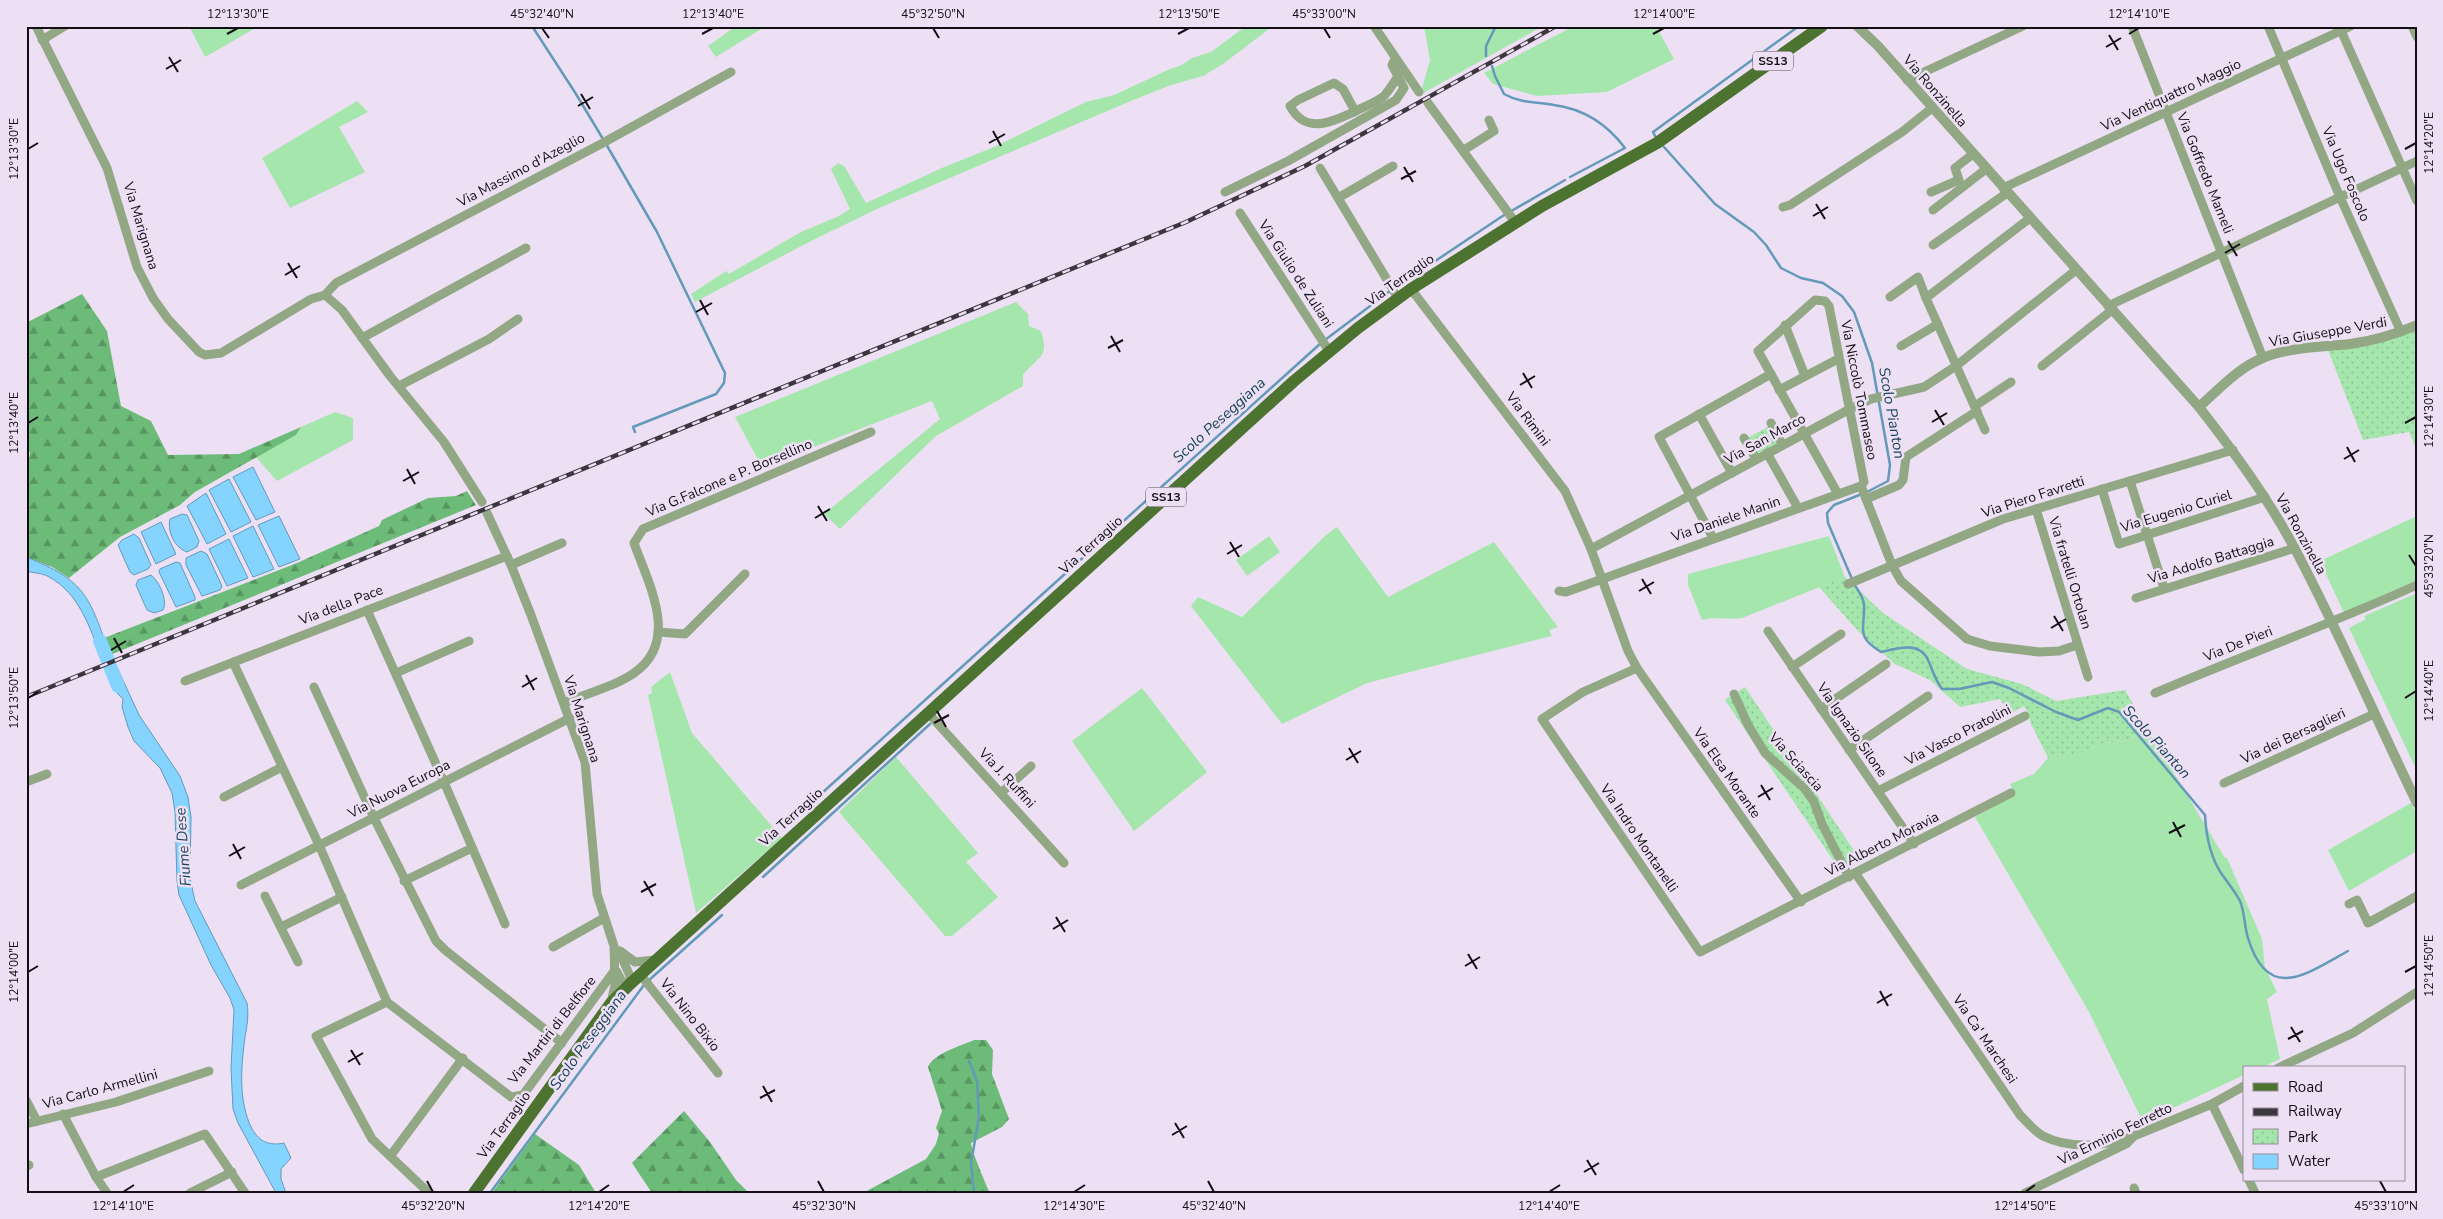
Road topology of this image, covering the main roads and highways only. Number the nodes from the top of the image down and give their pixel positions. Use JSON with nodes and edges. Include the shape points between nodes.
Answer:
{"nodes":[{"id":1,"x":1822,"y":26,"type":"edge"},
{"id":2,"x":474,"y":1193,"type":"edge"}],
"edges":[{"from":1,"to":2,"type":"main road","name":"Via Terraglio","number":"SS13","via":[[1657,142],[1513,219],[1411,289],[1394,292],[1326,345],[655,960],[644,979],[630,984],[611,1003]]}]}
